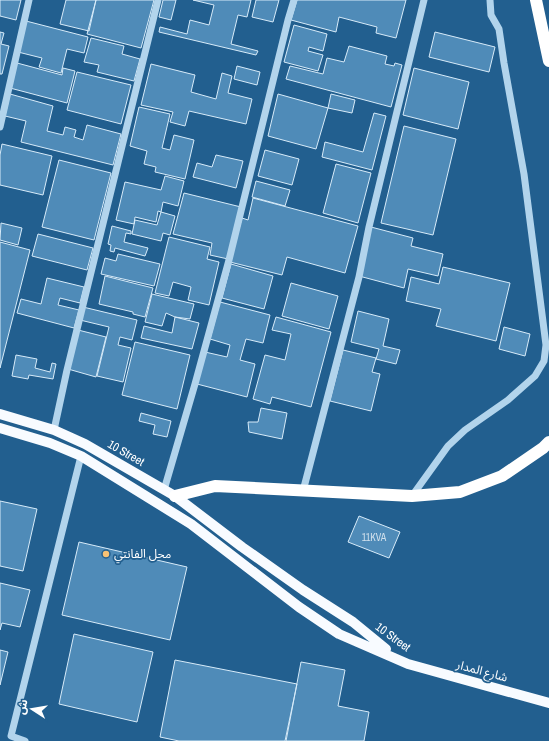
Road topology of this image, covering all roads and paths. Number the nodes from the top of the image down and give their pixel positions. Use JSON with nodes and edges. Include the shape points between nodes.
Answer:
{"nodes":[{"id":1,"x":29,"y":0,"type":"edge"},
{"id":2,"x":158,"y":0,"type":"edge"},
{"id":3,"x":294,"y":0,"type":"edge"},
{"id":4,"x":424,"y":0,"type":"edge"},
{"id":5,"x":490,"y":0,"type":"edge"},
{"id":6,"x":536,"y":0,"type":"edge"},
{"id":7,"x":549,"y":62,"type":"edge"},
{"id":8,"x":0,"y":127,"type":"edge"},
{"id":9,"x":0,"y":414,"type":"edge"},
{"id":10,"x":0,"y":428,"type":"edge"},
{"id":11,"x":54,"y":430,"type":"junction"},
{"id":12,"x":549,"y":442,"type":"edge"},
{"id":13,"x":81,"y":456,"type":"junction"},
{"id":14,"x":164,"y":490,"type":"junction"},
{"id":15,"x":303,"y":491,"type":"junction"},
{"id":16,"x":175,"y":496,"type":"junction"},
{"id":17,"x":412,"y":496,"type":"junction"},
{"id":18,"x":408,"y":664,"type":"junction"},
{"id":19,"x":549,"y":703,"type":"edge"},
{"id":20,"x":10,"y":738,"type":"edge"},
{"id":21,"x":25,"y":741,"type":"edge"}],
"edges":[{"from":1,"to":8,"type":"street"},
{"from":2,"to":11,"type":"street","via":[[66,370]]},
{"from":3,"to":14,"type":"street","via":[[229,260]]},
{"from":4,"to":15,"type":"street","via":[[359,277]]},
{"from":5,"to":17,"type":"street","via":[[491,15],[499,29],[524,174],[546,345],[544,361],[534,376],[508,400],[465,430],[448,446]]},
{"from":6,"to":7,"type":"highway"},
{"from":9,"to":11,"type":"main road","name":"10 Street"},
{"from":10,"to":13,"type":"main road","name":"10 Street","via":[[50,443]]},
{"from":11,"to":14,"type":"main road","name":"10 Street","via":[[85,444]]},
{"from":12,"to":17,"type":"highway","via":[[502,476],[460,492]]},
{"from":13,"to":18,"type":"main road","name":"10 Street","via":[[191,524],[299,607],[339,634]]},
{"from":13,"to":20,"type":"street"},
{"from":14,"to":16,"type":"main road","name":"10 Street"},
{"from":15,"to":16,"type":"highway","via":[[216,486]]},
{"from":15,"to":17,"type":"highway"},
{"from":16,"to":18,"type":"main road","name":"10 Street","via":[[242,547],[353,622]]},
{"from":18,"to":19,"type":"main road","name":"شارع المدار"},
{"from":20,"to":21,"type":"street"}]}
